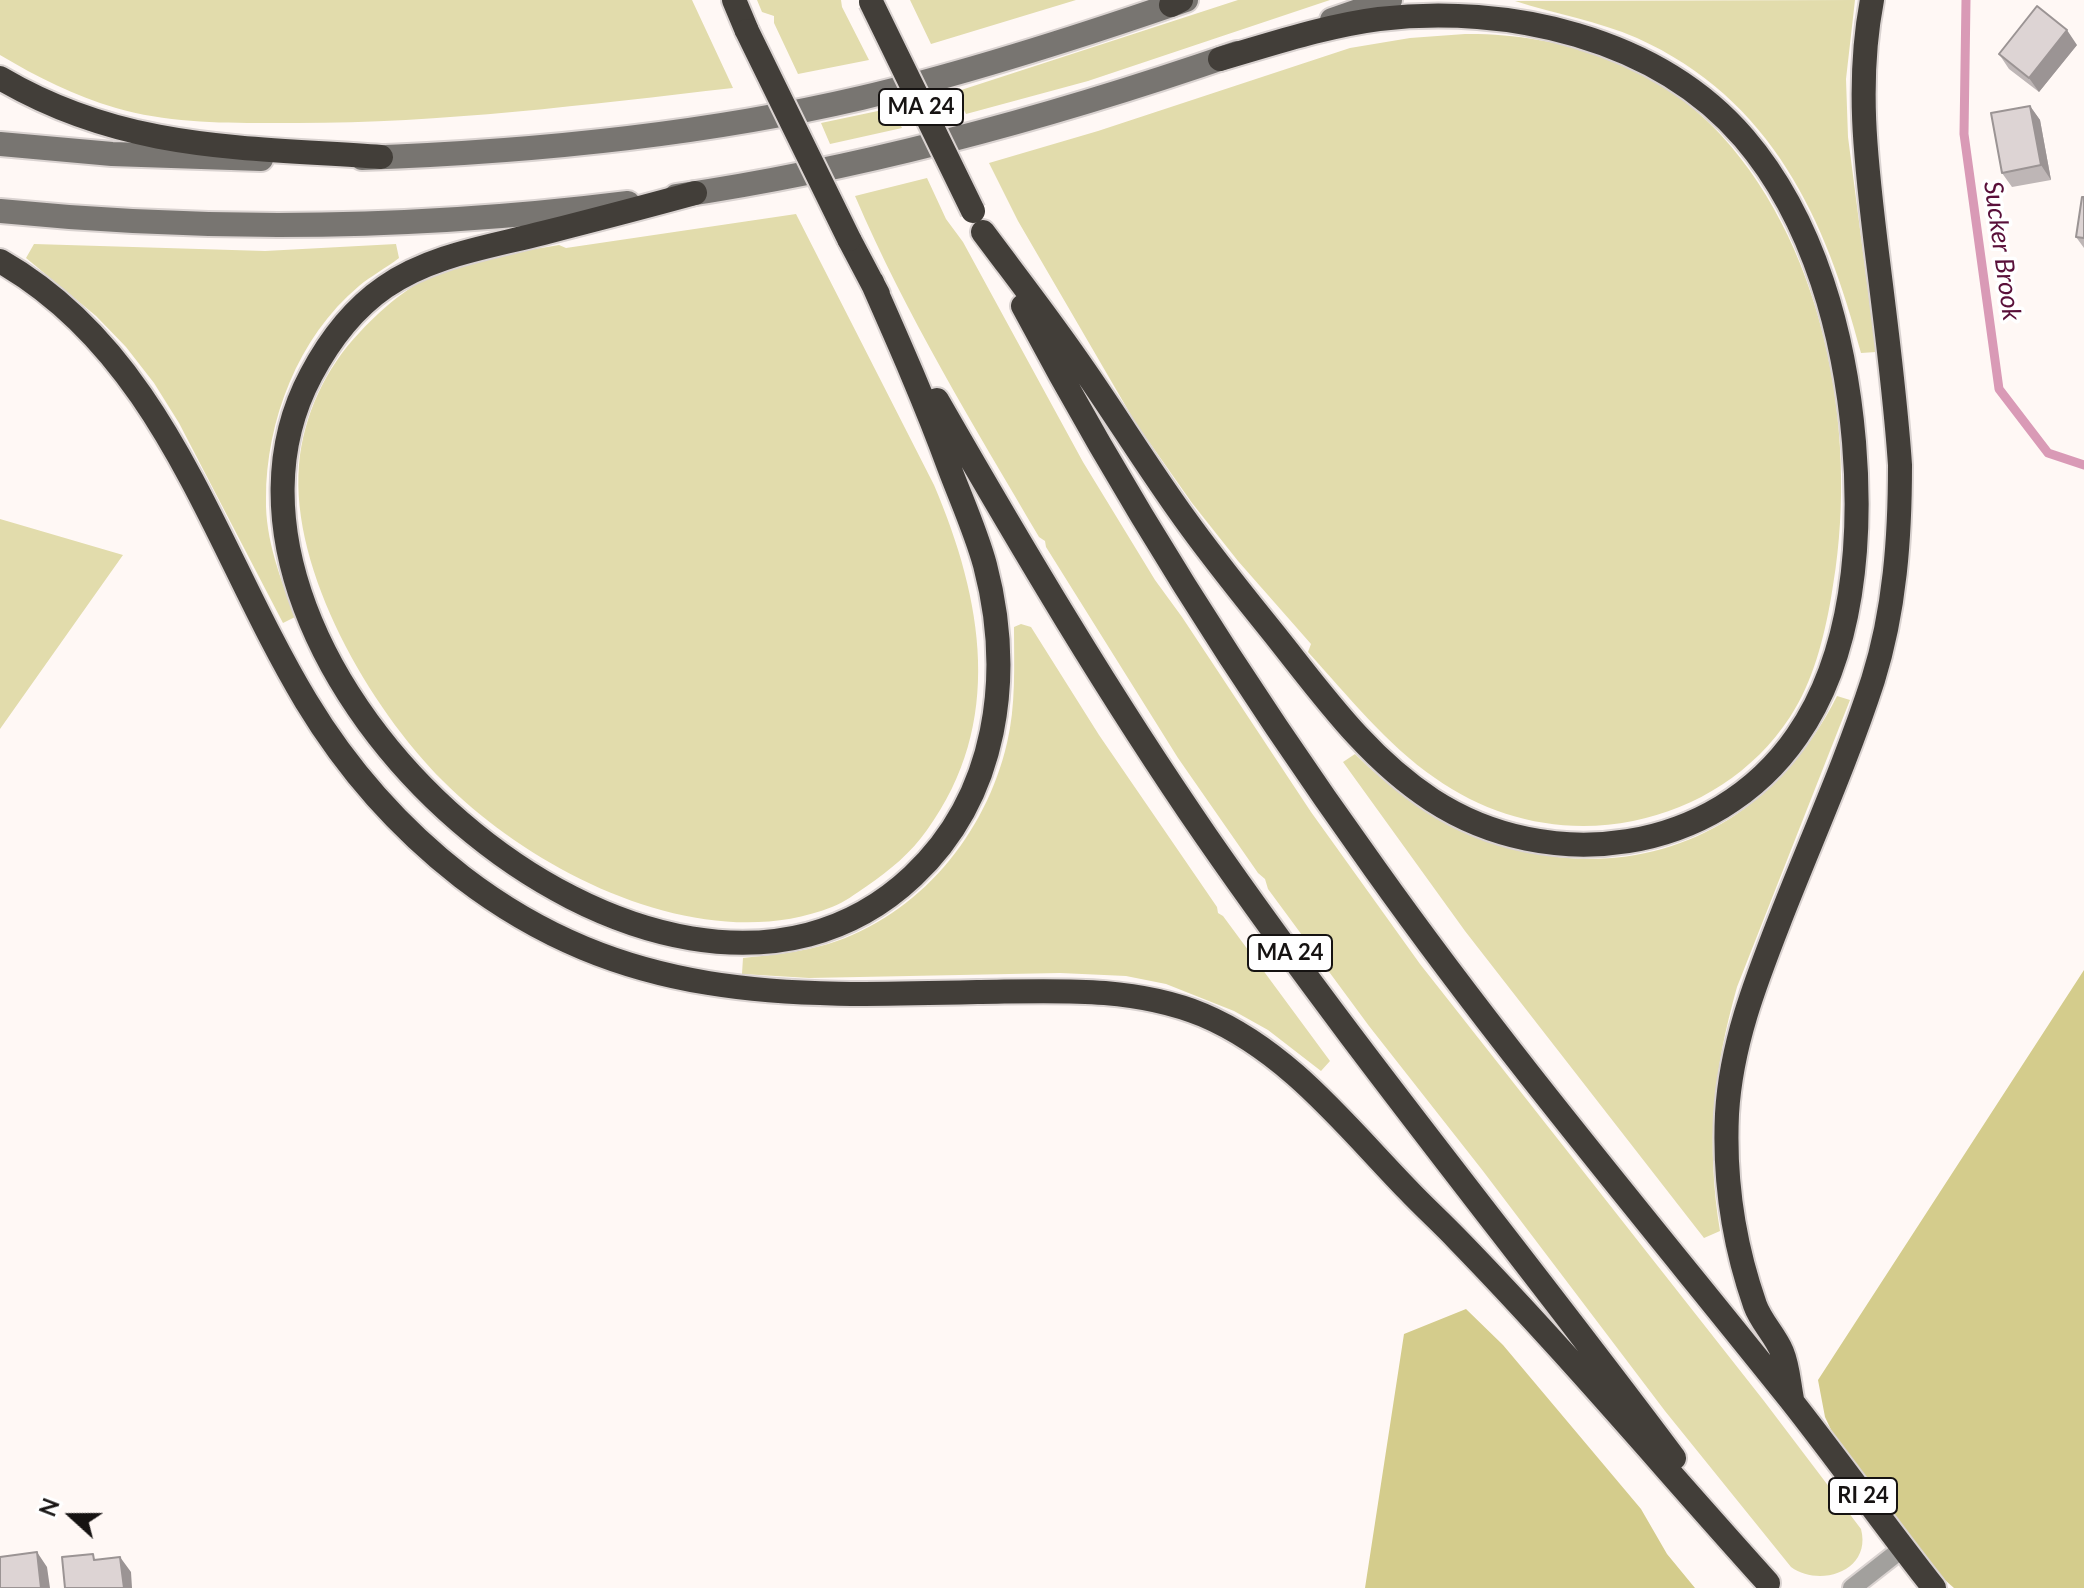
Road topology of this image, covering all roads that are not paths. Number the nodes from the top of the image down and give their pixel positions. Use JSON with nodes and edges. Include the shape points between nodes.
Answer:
{"nodes":[{"id":1,"x":734,"y":0,"type":"edge"},
{"id":2,"x":1390,"y":0,"type":"edge"},
{"id":3,"x":1872,"y":0,"type":"edge"},
{"id":4,"x":870,"y":1,"type":"edge"},
{"id":5,"x":1179,"y":2,"type":"edge"},
{"id":6,"x":1220,"y":59,"type":"junction"},
{"id":7,"x":0,"y":78,"type":"edge"},
{"id":8,"x":0,"y":144,"type":"edge"},
{"id":9,"x":381,"y":157,"type":"junction"},
{"id":10,"x":695,"y":193,"type":"junction"},
{"id":11,"x":0,"y":211,"type":"edge"},
{"id":12,"x":978,"y":222,"type":"junction"},
{"id":13,"x":0,"y":261,"type":"edge"},
{"id":14,"x":872,"y":282,"type":"junction"},
{"id":15,"x":1793,"y":1403,"type":"junction"},
{"id":16,"x":1903,"y":1548,"type":"junction"},
{"id":17,"x":1770,"y":1585,"type":"edge"},
{"id":18,"x":1852,"y":1588,"type":"edge"},
{"id":19,"x":1934,"y":1588,"type":"edge"}],
"edges":[{"from":1,"to":14,"type":"highway","number":"MA 24","bridge":true},
{"from":2,"to":6,"type":"main road"},
{"from":3,"to":15,"type":"highway","via":[[1862,120],[1900,465],[1892,595],[1861,714],[1746,1011],[1727,1116],[1737,1239],[1756,1308],[1783,1353]]},
{"from":4,"to":12,"type":"highway","number":"MA 24","bridge":true},
{"from":5,"to":9,"type":"main road","via":[[963,72],[806,110],[596,140]]},
{"from":6,"to":10,"type":"main road","via":[[962,136]]},
{"from":6,"to":12,"type":"highway","via":[[1380,19],[1478,16],[1526,22],[1622,52],[1667,75],[1744,138],[1773,179],[1818,274],[1846,371],[1856,465],[1855,554],[1842,627],[1818,698],[1797,736],[1736,798],[1663,835],[1588,847],[1512,836],[1439,805],[1404,781],[1345,722],[1203,544]]},
{"from":7,"to":9,"type":"highway","via":[[57,109],[145,136]]},
{"from":8,"to":9,"type":"main road","via":[[166,157]]},
{"from":10,"to":11,"type":"main road","via":[[483,217],[322,225],[161,223]]},
{"from":10,"to":14,"type":"highway","via":[[447,257],[380,290],[321,357],[297,407],[283,461],[282,517],[293,568],[331,663],[370,726],[414,780],[466,828],[521,869],[608,913],[667,933],[733,943],[766,942],[824,929],[877,905],[907,882],[932,858],[970,801],[990,746],[996,702],[998,639],[992,596],[929,412]]},
{"from":12,"to":15,"type":"highway","number":"MA 24","via":[[1140,514],[1315,783],[1506,1043]]},
{"from":13,"to":17,"type":"highway","via":[[66,307],[129,375],[178,455],[304,698],[342,756],[377,800],[465,879],[557,936],[691,982],[829,995],[1053,990],[1123,994],[1200,1014],[1238,1032],[1308,1084],[1458,1240]]},
{"from":14,"to":17,"type":"highway","number":"MA 24","via":[[1029,558],[1207,836],[1334,1013]]},
{"from":15,"to":16,"type":"highway","number":"RI 24"},
{"from":16,"to":18,"type":"lane"},
{"from":16,"to":19,"type":"highway","number":"RI 24"}]}
